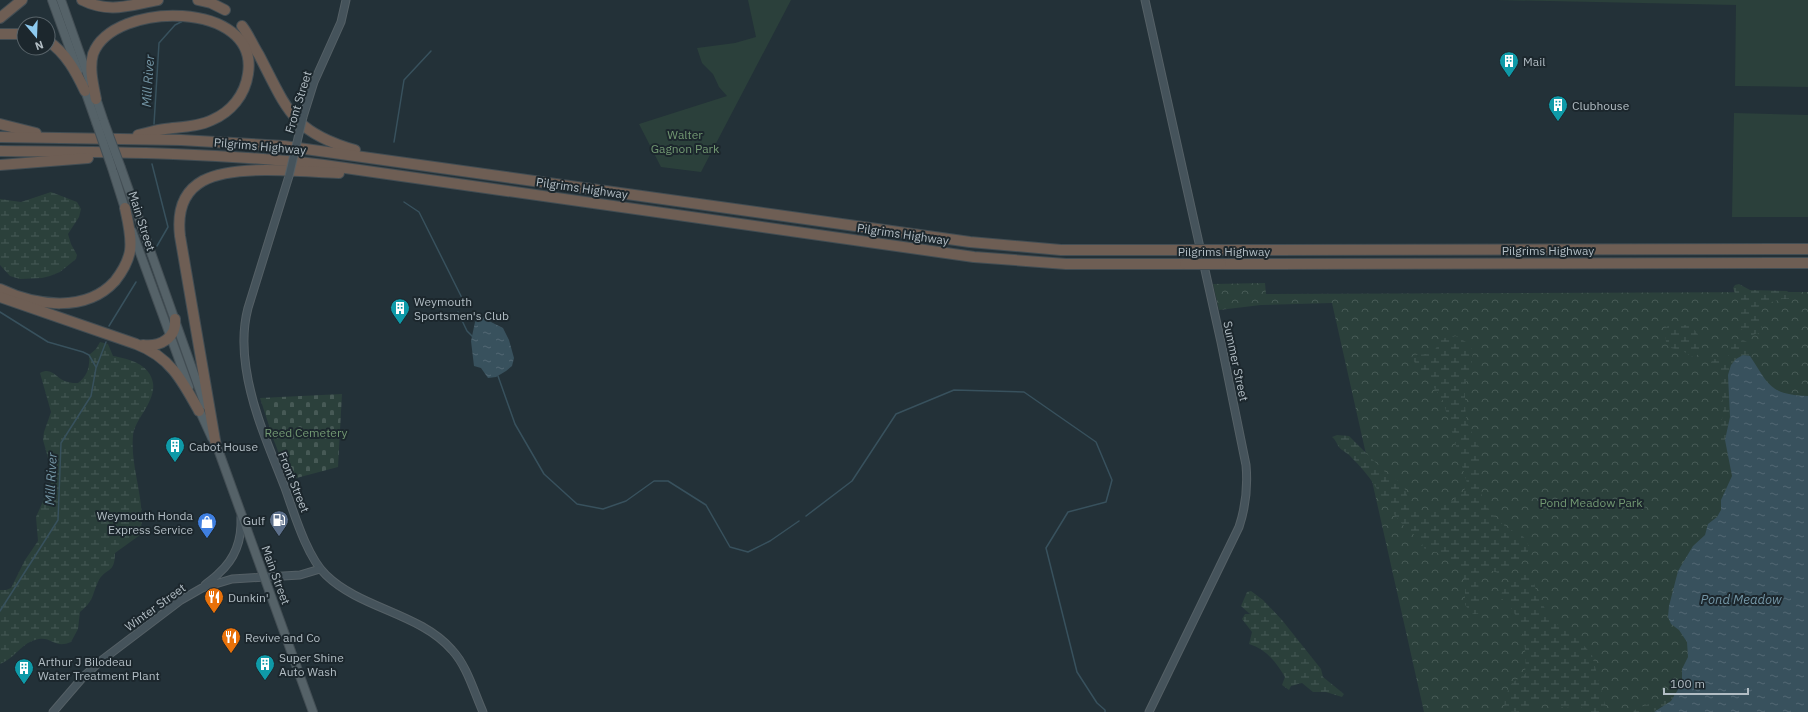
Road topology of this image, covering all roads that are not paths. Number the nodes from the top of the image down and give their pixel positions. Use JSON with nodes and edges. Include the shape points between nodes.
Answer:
{"nodes":[{"id":1,"x":22,"y":0,"type":"edge"},
{"id":2,"x":52,"y":0,"type":"edge"},
{"id":3,"x":61,"y":0,"type":"edge"},
{"id":4,"x":82,"y":0,"type":"edge"},
{"id":5,"x":346,"y":0,"type":"edge"},
{"id":6,"x":1144,"y":0,"type":"edge"},
{"id":7,"x":162,"y":3,"type":"edge"},
{"id":8,"x":194,"y":3,"type":"edge"},
{"id":9,"x":0,"y":18,"type":"edge"},
{"id":10,"x":0,"y":34,"type":"edge"},
{"id":11,"x":16,"y":34,"type":"edge"},
{"id":12,"x":56,"y":47,"type":"edge"},
{"id":13,"x":85,"y":91,"type":"junction"},
{"id":14,"x":96,"y":98,"type":"junction"},
{"id":15,"x":100,"y":122,"type":"junction"},
{"id":16,"x":0,"y":124,"type":"edge"},
{"id":17,"x":0,"y":138,"type":"edge"},
{"id":18,"x":78,"y":138,"type":"junction"},
{"id":19,"x":120,"y":139,"type":"junction"},
{"id":20,"x":0,"y":151,"type":"edge"},
{"id":21,"x":171,"y":153,"type":"junction"},
{"id":22,"x":418,"y":164,"type":"junction"},
{"id":23,"x":0,"y":165,"type":"edge"},
{"id":24,"x":415,"y":178,"type":"junction"},
{"id":25,"x":125,"y":208,"type":"junction"},
{"id":26,"x":1808,"y":249,"type":"edge"},
{"id":27,"x":1808,"y":263,"type":"edge"},
{"id":28,"x":0,"y":289,"type":"edge"},
{"id":29,"x":0,"y":297,"type":"edge"},
{"id":30,"x":175,"y":319,"type":"junction"},
{"id":31,"x":170,"y":337,"type":"junction"},
{"id":32,"x":136,"y":344,"type":"junction"},
{"id":33,"x":199,"y":411,"type":"junction"},
{"id":34,"x":216,"y":446,"type":"junction"},
{"id":35,"x":241,"y":514,"type":"junction"},
{"id":36,"x":320,"y":569,"type":"junction"},
{"id":37,"x":264,"y":576,"type":"junction"},
{"id":38,"x":202,"y":588,"type":"junction"},
{"id":39,"x":52,"y":712,"type":"edge"},
{"id":40,"x":313,"y":712,"type":"edge"},
{"id":41,"x":483,"y":712,"type":"edge"},
{"id":42,"x":1149,"y":712,"type":"edge"}],
"edges":[{"from":1,"to":9,"type":"highway"},
{"from":2,"to":13,"type":"main road","name":"Main Street"},
{"from":3,"to":14,"type":"main road","name":"Main Street"},
{"from":4,"to":7,"type":"highway","via":[[95,6],[112,8]]},
{"from":5,"to":36,"type":"street","name":"Front Street","bridge":true,"via":[[342,22],[317,75],[302,117],[289,176],[246,317],[246,366],[261,427],[308,548]]},
{"from":6,"to":42,"type":"street","name":"Summer Street","via":[[1222,349],[1248,484],[1238,527]]},
{"from":7,"to":14,"type":"highway","via":[[114,23],[103,34],[96,45],[92,62]]},
{"from":8,"to":19,"type":"highway","via":[[219,14],[232,24],[241,36],[247,51],[248,64],[246,83],[240,96],[227,111],[210,121]]},
{"from":8,"to":22,"type":"highway","via":[[220,7],[238,20],[286,107],[308,130],[347,148]]},
{"from":10,"to":11,"type":"highway"},
{"from":12,"to":13,"type":"highway","via":[[69,62]]},
{"from":13,"to":15,"type":"main road","name":"Main Street"},
{"from":14,"to":15,"type":"main road","name":"Main Street"},
{"from":15,"to":25,"type":"main road","name":"Main Street","bridge":true},
{"from":15,"to":30,"type":"main road","name":"Main Street","bridge":true,"via":[[121,168]]},
{"from":16,"to":18,"type":"highway","via":[[20,130]]},
{"from":17,"to":18,"type":"highway","name":"Pilgrims Highway"},
{"from":18,"to":19,"type":"highway","name":"Pilgrims Highway"},
{"from":19,"to":22,"type":"highway","name":"Pilgrims Highway","via":[[263,144]]},
{"from":20,"to":21,"type":"highway","name":"Pilgrims Highway"},
{"from":21,"to":23,"type":"highway"},
{"from":21,"to":24,"type":"highway","name":"Pilgrims Highway","via":[[268,159]]},
{"from":22,"to":26,"type":"highway","name":"Pilgrims Highway","bridge":true,"via":[[996,245],[1067,250]]},
{"from":24,"to":27,"type":"highway","name":"Pilgrims Highway","bridge":true,"via":[[974,257],[1066,264]]},
{"from":24,"to":34,"type":"highway","via":[[243,170],[212,176],[199,183],[189,193],[180,209],[179,232]]},
{"from":25,"to":28,"type":"highway","via":[[130,238],[128,258],[118,278],[100,293],[77,302],[55,303],[29,299]]},
{"from":25,"to":31,"type":"main road","name":"Main Street"},
{"from":29,"to":32,"type":"highway"},
{"from":30,"to":31,"type":"highway","via":[[175,329]]},
{"from":30,"to":34,"type":"main road","name":"Main Street","via":[[203,397]]},
{"from":31,"to":32,"type":"highway","via":[[152,346]]},
{"from":31,"to":33,"type":"main road","name":"Main Street"},
{"from":32,"to":33,"type":"highway","via":[[154,352],[165,361],[182,382]]},
{"from":33,"to":34,"type":"main road","name":"Main Street"},
{"from":34,"to":35,"type":"main road","name":"Main Street"},
{"from":35,"to":37,"type":"main road","name":"Main Street"},
{"from":35,"to":38,"type":"street","via":[[240,538],[234,555],[219,574]]},
{"from":36,"to":37,"type":"street","name":"Winter Street","via":[[300,575]]},
{"from":36,"to":41,"type":"street","name":"Front Street","via":[[344,590],[417,624],[448,645],[461,664]]},
{"from":37,"to":38,"type":"street","name":"Winter Street","via":[[225,580]]},
{"from":37,"to":40,"type":"main road","name":"Main Street"},
{"from":38,"to":39,"type":"street","name":"Winter Street","via":[[181,600],[102,660]]}]}
